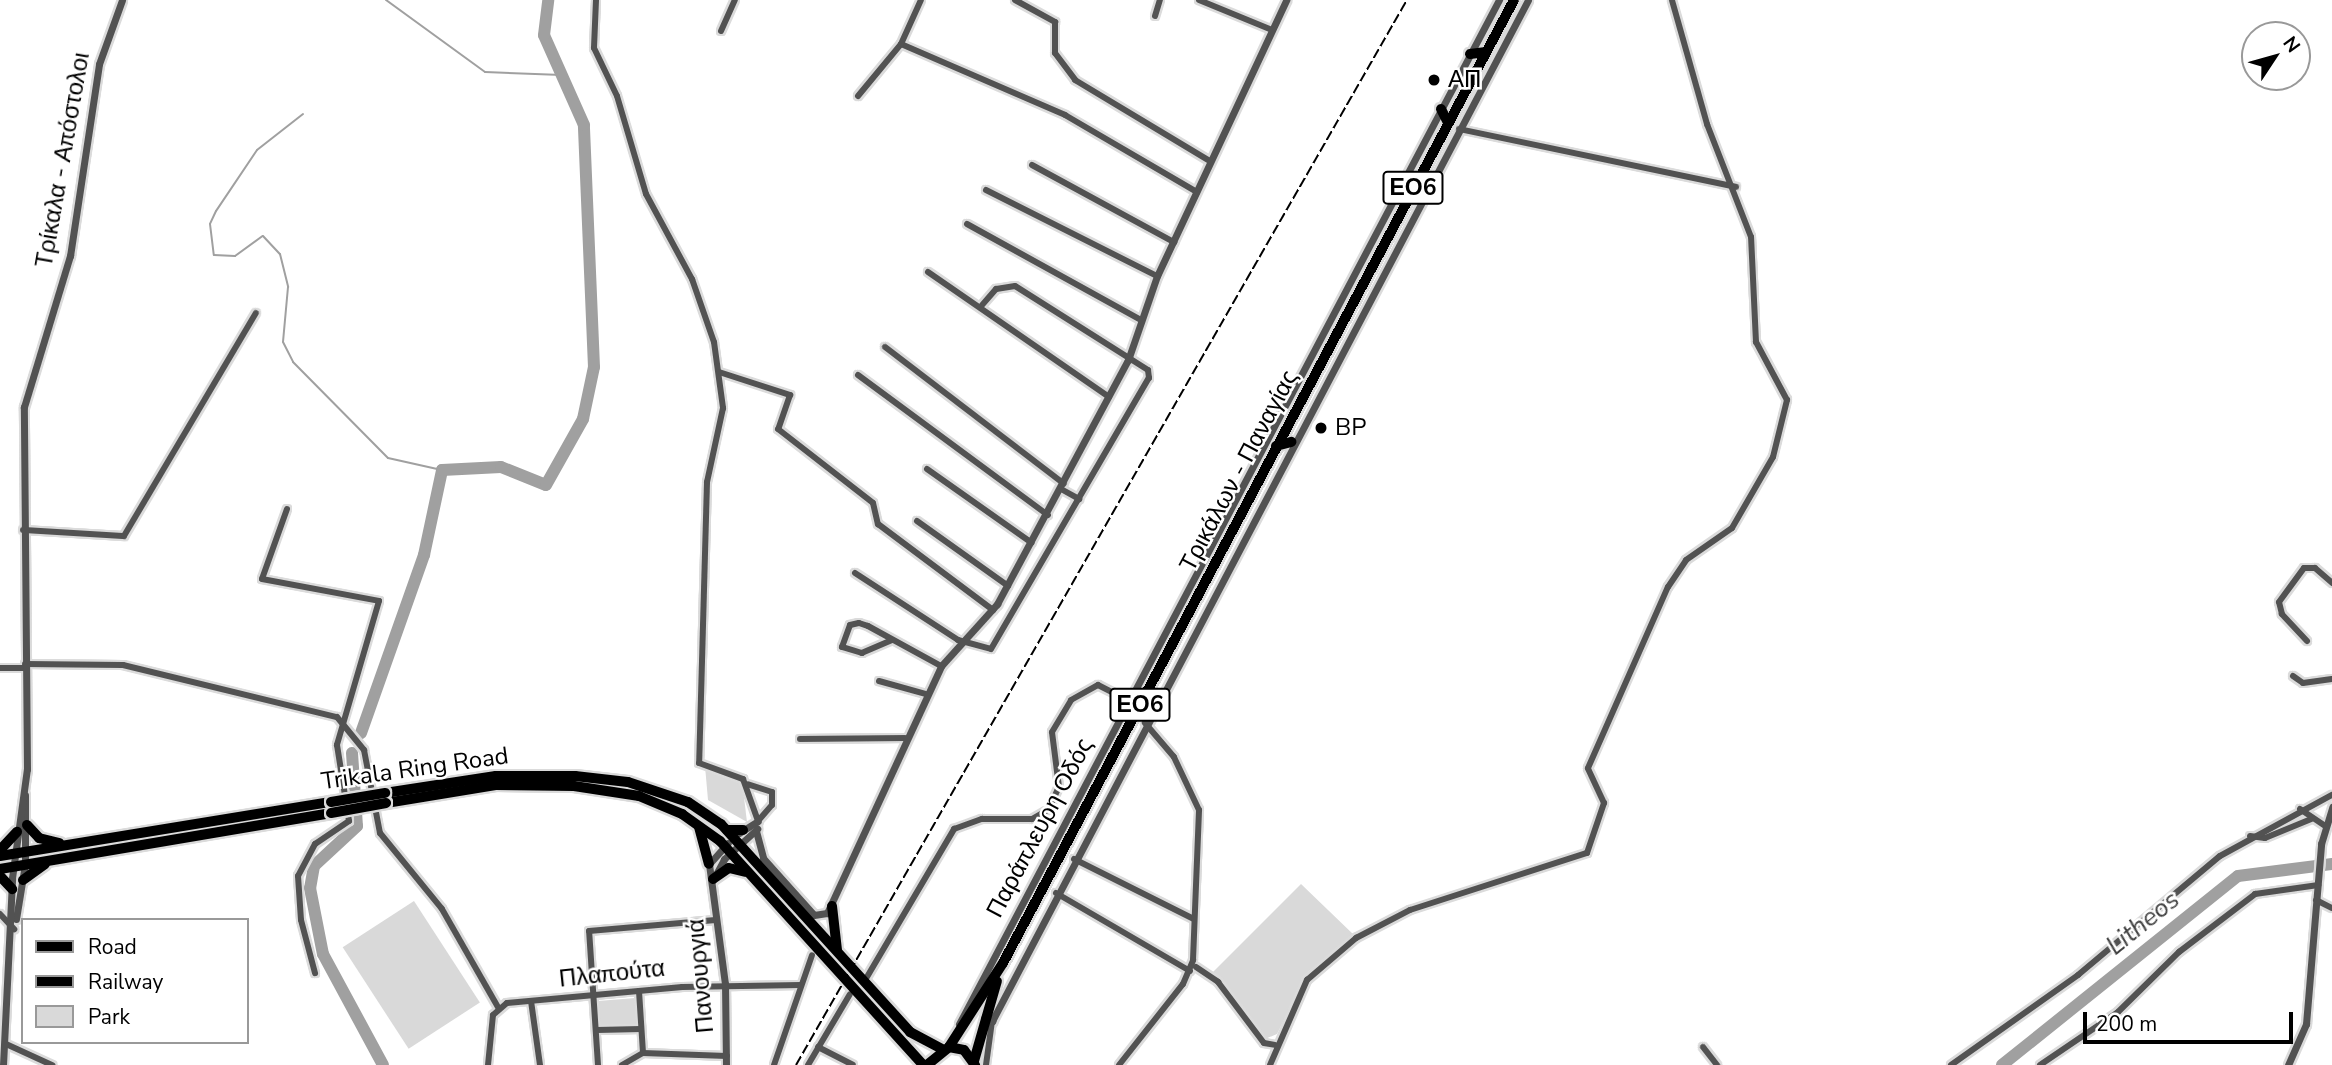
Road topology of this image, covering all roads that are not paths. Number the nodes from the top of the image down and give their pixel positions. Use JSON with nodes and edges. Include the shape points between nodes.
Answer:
{"nodes":[{"id":1,"x":122,"y":0,"type":"edge"},
{"id":2,"x":596,"y":0,"type":"edge"},
{"id":3,"x":735,"y":0,"type":"edge"},
{"id":4,"x":921,"y":0,"type":"edge"},
{"id":5,"x":1015,"y":0,"type":"edge"},
{"id":6,"x":1160,"y":0,"type":"edge"},
{"id":7,"x":1199,"y":0,"type":"edge"},
{"id":8,"x":1286,"y":0,"type":"edge"},
{"id":9,"x":1499,"y":0,"type":"edge"},
{"id":10,"x":1514,"y":0,"type":"edge"},
{"id":11,"x":1528,"y":0,"type":"edge"},
{"id":12,"x":1672,"y":0,"type":"edge"},
{"id":13,"x":1155,"y":16,"type":"dead end"},
{"id":14,"x":1272,"y":30,"type":"junction"},
{"id":15,"x":721,"y":31,"type":"dead end"},
{"id":16,"x":901,"y":44,"type":"junction"},
{"id":17,"x":1486,"y":52,"type":"junction"},
{"id":18,"x":1470,"y":54,"type":"junction"},
{"id":19,"x":858,"y":96,"type":"dead end"},
{"id":20,"x":1441,"y":109,"type":"junction"},
{"id":21,"x":1448,"y":123,"type":"junction"},
{"id":22,"x":1458,"y":129,"type":"junction"},
{"id":23,"x":1210,"y":162,"type":"junction"},
{"id":24,"x":1032,"y":165,"type":"dead end"},
{"id":25,"x":1736,"y":187,"type":"junction"},
{"id":26,"x":986,"y":190,"type":"dead end"},
{"id":27,"x":1197,"y":192,"type":"junction"},
{"id":28,"x":967,"y":224,"type":"dead end"},
{"id":29,"x":1174,"y":242,"type":"junction"},
{"id":30,"x":928,"y":272,"type":"dead end"},
{"id":31,"x":1157,"y":276,"type":"junction"},
{"id":32,"x":982,"y":305,"type":"junction"},
{"id":33,"x":256,"y":313,"type":"dead end"},
{"id":34,"x":1141,"y":320,"type":"junction"},
{"id":35,"x":885,"y":347,"type":"dead end"},
{"id":36,"x":1128,"y":360,"type":"junction"},
{"id":37,"x":719,"y":372,"type":"junction"},
{"id":38,"x":858,"y":375,"type":"dead end"},
{"id":39,"x":1313,"y":377,"type":"junction"},
{"id":40,"x":1319,"y":388,"type":"junction"},
{"id":41,"x":1109,"y":397,"type":"junction"},
{"id":42,"x":1291,"y":442,"type":"junction"},
{"id":43,"x":1276,"y":446,"type":"junction"},
{"id":44,"x":927,"y":469,"type":"dead end"},
{"id":45,"x":1063,"y":486,"type":"junction"},
{"id":46,"x":1079,"y":499,"type":"junction"},
{"id":47,"x":287,"y":509,"type":"dead end"},
{"id":48,"x":1048,"y":515,"type":"junction"},
{"id":49,"x":917,"y":521,"type":"dead end"},
{"id":50,"x":23,"y":530,"type":"junction"},
{"id":51,"x":1032,"y":544,"type":"junction"},
{"id":52,"x":855,"y":573,"type":"dead end"},
{"id":53,"x":2332,"y":583,"type":"edge"},
{"id":54,"x":1008,"y":586,"type":"junction"},
{"id":55,"x":993,"y":610,"type":"junction"},
{"id":56,"x":892,"y":640,"type":"junction"},
{"id":57,"x":958,"y":640,"type":"junction"},
{"id":58,"x":2307,"y":641,"type":"dead end"},
{"id":59,"x":25,"y":666,"type":"junction"},
{"id":60,"x":941,"y":666,"type":"junction"},
{"id":61,"x":0,"y":668,"type":"edge"},
{"id":62,"x":2293,"y":676,"type":"dead end"},
{"id":63,"x":2332,"y":679,"type":"edge"},
{"id":64,"x":879,"y":681,"type":"dead end"},
{"id":65,"x":926,"y":694,"type":"junction"},
{"id":66,"x":1129,"y":701,"type":"junction"},
{"id":67,"x":344,"y":723,"type":"junction"},
{"id":68,"x":1145,"y":723,"type":"junction"},
{"id":69,"x":905,"y":738,"type":"junction"},
{"id":70,"x":800,"y":739,"type":"dead end"},
{"id":71,"x":748,"y":784,"type":"junction"},
{"id":72,"x":25,"y":787,"type":"junction"},
{"id":73,"x":2332,"y":795,"type":"edge"},
{"id":74,"x":385,"y":798,"type":"junction"},
{"id":75,"x":331,"y":807,"type":"junction"},
{"id":76,"x":2332,"y":807,"type":"edge"},
{"id":77,"x":2300,"y":809,"type":"junction"},
{"id":78,"x":2311,"y":819,"type":"junction"},
{"id":79,"x":758,"y":821,"type":"junction"},
{"id":80,"x":697,"y":823,"type":"junction"},
{"id":81,"x":27,"y":825,"type":"junction"},
{"id":82,"x":2325,"y":826,"type":"junction"},
{"id":83,"x":756,"y":831,"type":"junction"},
{"id":84,"x":17,"y":832,"type":"junction"},
{"id":85,"x":736,"y":835,"type":"junction"},
{"id":86,"x":2250,"y":836,"type":"junction"},
{"id":87,"x":70,"y":845,"type":"junction"},
{"id":88,"x":728,"y":849,"type":"junction"},
{"id":89,"x":0,"y":850,"type":"edge"},
{"id":90,"x":26,"y":851,"type":"junction"},
{"id":91,"x":15,"y":853,"type":"junction"},
{"id":92,"x":0,"y":856,"type":"edge"},
{"id":93,"x":69,"y":859,"type":"junction"},
{"id":94,"x":1074,"y":859,"type":"junction"},
{"id":95,"x":709,"y":863,"type":"junction"},
{"id":96,"x":25,"y":864,"type":"junction"},
{"id":97,"x":13,"y":866,"type":"junction"},
{"id":98,"x":0,"y":869,"type":"edge"},
{"id":99,"x":750,"y":874,"type":"junction"},
{"id":100,"x":0,"y":876,"type":"edge"},
{"id":101,"x":23,"y":880,"type":"junction"},
{"id":102,"x":712,"y":881,"type":"junction"},
{"id":103,"x":2318,"y":884,"type":"junction"},
{"id":104,"x":12,"y":890,"type":"junction"},
{"id":105,"x":1056,"y":893,"type":"junction"},
{"id":106,"x":2316,"y":900,"type":"junction"},
{"id":107,"x":832,"y":906,"type":"junction"},
{"id":108,"x":2332,"y":908,"type":"edge"},
{"id":109,"x":0,"y":914,"type":"edge"},
{"id":110,"x":1194,"y":919,"type":"junction"},
{"id":111,"x":716,"y":920,"type":"junction"},
{"id":112,"x":14,"y":929,"type":"junction"},
{"id":113,"x":812,"y":955,"type":"dead end"},
{"id":114,"x":840,"y":957,"type":"junction"},
{"id":115,"x":1003,"y":963,"type":"junction"},
{"id":116,"x":1193,"y":969,"type":"junction"},
{"id":117,"x":315,"y":974,"type":"dead end"},
{"id":118,"x":864,"y":982,"type":"junction"},
{"id":119,"x":726,"y":985,"type":"junction"},
{"id":120,"x":801,"y":985,"type":"junction"},
{"id":121,"x":639,"y":991,"type":"junction"},
{"id":122,"x":850,"y":994,"type":"dead end"},
{"id":123,"x":594,"y":996,"type":"junction"},
{"id":124,"x":531,"y":1001,"type":"junction"},
{"id":125,"x":498,"y":1007,"type":"junction"},
{"id":126,"x":988,"y":1019,"type":"junction"},
{"id":127,"x":641,"y":1029,"type":"junction"},
{"id":128,"x":597,"y":1030,"type":"junction"},
{"id":129,"x":1264,"y":1043,"type":"junction"},
{"id":130,"x":6,"y":1044,"type":"junction"},
{"id":131,"x":1275,"y":1045,"type":"junction"},
{"id":132,"x":818,"y":1047,"type":"junction"},
{"id":133,"x":948,"y":1047,"type":"junction"},
{"id":134,"x":1703,"y":1047,"type":"dead end"},
{"id":135,"x":643,"y":1053,"type":"junction"},
{"id":136,"x":1271,"y":1055,"type":"junction"},
{"id":137,"x":727,"y":1056,"type":"junction"},
{"id":138,"x":975,"y":1063,"type":"edge"},
{"id":139,"x":3,"y":1065,"type":"edge"},
{"id":140,"x":52,"y":1065,"type":"edge"},
{"id":141,"x":488,"y":1065,"type":"edge"},
{"id":142,"x":540,"y":1065,"type":"edge"},
{"id":143,"x":598,"y":1065,"type":"edge"},
{"id":144,"x":622,"y":1065,"type":"edge"},
{"id":145,"x":726,"y":1065,"type":"edge"},
{"id":146,"x":774,"y":1065,"type":"edge"},
{"id":147,"x":808,"y":1065,"type":"edge"},
{"id":148,"x":853,"y":1065,"type":"edge"},
{"id":149,"x":925,"y":1065,"type":"edge"},
{"id":150,"x":986,"y":1065,"type":"edge"},
{"id":151,"x":1119,"y":1065,"type":"edge"},
{"id":152,"x":1270,"y":1065,"type":"edge"},
{"id":153,"x":1717,"y":1065,"type":"edge"},
{"id":154,"x":1951,"y":1065,"type":"edge"},
{"id":155,"x":2040,"y":1065,"type":"edge"},
{"id":156,"x":2288,"y":1065,"type":"edge"}],
"edges":[{"from":1,"to":50,"type":"street","name":"Τρίκαλα - Απόστολοι","via":[[99,64],[70,256],[26,392]]},
{"from":2,"to":37,"type":"street","via":[[594,47],[614,86],[646,194],[704,307]]},
{"from":3,"to":15,"type":"street"},
{"from":4,"to":16,"type":"street"},
{"from":5,"to":23,"type":"street","via":[[1055,22],[1055,53],[1075,80]]},
{"from":6,"to":13,"type":"street"},
{"from":7,"to":14,"type":"street"},
{"from":8,"to":14,"type":"street"},
{"from":9,"to":18,"type":"street","name":"Παράπλευρη Οδός"},
{"from":10,"to":17,"type":"main road","name":"Τρικάλων - Παναγίας","number":"ΕΟ6"},
{"from":11,"to":22,"type":"street","name":"Παράπλευρη Οδός"},
{"from":12,"to":25,"type":"street","via":[[1707,124]]},
{"from":14,"to":23,"type":"street"},
{"from":16,"to":19,"type":"street"},
{"from":16,"to":27,"type":"street","via":[[1065,115]]},
{"from":17,"to":18,"type":"main road"},
{"from":17,"to":21,"type":"main road","name":"Τρικάλων - Παναγίας","number":"ΕΟ6"},
{"from":18,"to":20,"type":"street","name":"Παράπλευρη Οδός"},
{"from":20,"to":21,"type":"main road"},
{"from":20,"to":66,"type":"street","name":"Παράπλευρη Οδός"},
{"from":21,"to":39,"type":"main road","name":"Τρικάλων - Παναγίας","number":"ΕΟ6"},
{"from":22,"to":25,"type":"street"},
{"from":22,"to":40,"type":"street","name":"Παράπλευρη Οδός"},
{"from":23,"to":27,"type":"street"},
{"from":24,"to":29,"type":"street"},
{"from":25,"to":131,"type":"street","via":[[1753,248],[1756,342],[1786,397],[1787,414],[1770,464],[1735,524],[1686,560],[1668,587],[1588,768],[1604,803],[1589,850],[1573,863],[1423,905],[1367,931],[1307,980]]},
{"from":26,"to":31,"type":"street"},
{"from":27,"to":29,"type":"street"},
{"from":28,"to":34,"type":"street"},
{"from":29,"to":31,"type":"street"},
{"from":30,"to":32,"type":"street"},
{"from":31,"to":34,"type":"street"},
{"from":32,"to":36,"type":"street","via":[[996,289],[1015,286]]},
{"from":32,"to":41,"type":"street"},
{"from":33,"to":50,"type":"street","via":[[124,536]]},
{"from":34,"to":36,"type":"street"},
{"from":35,"to":45,"type":"street"},
{"from":36,"to":41,"type":"street"},
{"from":36,"to":46,"type":"street","via":[[1150,374]]},
{"from":37,"to":55,"type":"street","via":[[790,395],[778,429],[873,503],[878,524]]},
{"from":37,"to":71,"type":"street","via":[[722,418],[707,482],[699,763]]},
{"from":38,"to":48,"type":"street"},
{"from":39,"to":40,"type":"main road"},
{"from":39,"to":43,"type":"main road","name":"Τρικάλων - Παναγίας","number":"ΕΟ6"},
{"from":40,"to":42,"type":"street","name":"Παράπλευρη Οδός"},
{"from":41,"to":45,"type":"street"},
{"from":42,"to":43,"type":"main road"},
{"from":42,"to":68,"type":"street","name":"Παράπλευρη Οδός"},
{"from":43,"to":115,"type":"main road","name":"Τρικάλων - Παναγίας","number":"ΕΟ6"},
{"from":44,"to":51,"type":"street"},
{"from":45,"to":46,"type":"street"},
{"from":45,"to":48,"type":"street"},
{"from":46,"to":57,"type":"street","via":[[993,647]]},
{"from":47,"to":67,"type":"street","via":[[262,579],[379,601]]},
{"from":48,"to":51,"type":"street"},
{"from":49,"to":54,"type":"street"},
{"from":50,"to":59,"type":"street","name":"Τρίκαλα - Απόστολοι"},
{"from":51,"to":54,"type":"street"},
{"from":52,"to":57,"type":"street"},
{"from":53,"to":58,"type":"street","via":[[2322,572],[2304,568],[2279,602],[2282,614]]},
{"from":54,"to":55,"type":"street"},
{"from":55,"to":57,"type":"street"},
{"from":56,"to":56,"type":"street","via":[[862,653],[842,647],[853,624]]},
{"from":56,"to":60,"type":"street"},
{"from":57,"to":60,"type":"street"},
{"from":59,"to":61,"type":"street"},
{"from":59,"to":67,"type":"street","via":[[123,664],[235,696],[312,709]]},
{"from":59,"to":72,"type":"street","name":"Τρίκαλα - Απόστολοι"},
{"from":60,"to":65,"type":"street"},
{"from":62,"to":63,"type":"street","via":[[2303,683]]},
{"from":64,"to":65,"type":"street"},
{"from":65,"to":69,"type":"street"},
{"from":66,"to":118,"type":"street","via":[[1098,685],[1071,700],[1052,732],[1059,787],[1049,809],[1032,819],[982,819],[954,829]]},
{"from":66,"to":133,"type":"street","name":"Παράπλευρη Οδός"},
{"from":67,"to":117,"type":"street","via":[[338,752],[351,816],[310,850],[297,884]]},
{"from":67,"to":125,"type":"street","via":[[364,750],[375,824],[442,909]]},
{"from":68,"to":94,"type":"street","name":"Παράπλευρη Οδός"},
{"from":68,"to":110,"type":"street","via":[[1174,757],[1198,806]]},
{"from":69,"to":70,"type":"street"},
{"from":69,"to":107,"type":"street"},
{"from":71,"to":79,"type":"street"},
{"from":71,"to":79,"type":"street","via":[[772,792],[772,805]]},
{"from":72,"to":81,"type":"street","name":"Τρίκαλα - Απόστολοι"},
{"from":72,"to":84,"type":"street","name":"Τρίκαλα - Απόστολοι"},
{"from":73,"to":77,"type":"street"},
{"from":74,"to":75,"type":"main road","name":"Trikala Ring Road","bridge":true},
{"from":74,"to":80,"type":"main road","name":"Trikala Ring Road","via":[[496,785],[574,786],[639,796]]},
{"from":74,"to":85,"type":"main road","name":"Trikala Ring Road","via":[[496,776],[600,778],[680,798]]},
{"from":75,"to":87,"type":"main road","name":"Trikala Ring Road"},
{"from":75,"to":93,"type":"main road","name":"Trikala Ring Road"},
{"from":76,"to":82,"type":"street"},
{"from":77,"to":78,"type":"street"},
{"from":77,"to":86,"type":"street"},
{"from":78,"to":82,"type":"street"},
{"from":78,"to":86,"type":"street","via":[[2265,838]]},
{"from":79,"to":83,"type":"street"},
{"from":79,"to":85,"type":"street"},
{"from":80,"to":88,"type":"main road","name":"Trikala Ring Road"},
{"from":80,"to":95,"type":"main road"},
{"from":81,"to":87,"type":"main road","via":[[42,839]]},
{"from":81,"to":90,"type":"street","name":"Τρίκαλα - Απόστολοι"},
{"from":82,"to":103,"type":"street"},
{"from":83,"to":85,"type":"street"},
{"from":83,"to":107,"type":"street","via":[[761,856],[811,913],[822,916]]},
{"from":84,"to":89,"type":"main road"},
{"from":84,"to":91,"type":"street","name":"Τρίκαλα - Απόστολοι"},
{"from":85,"to":88,"type":"street"},
{"from":85,"to":114,"type":"main road","name":"Trikala Ring Road"},
{"from":86,"to":154,"type":"street","via":[[2078,975]]},
{"from":87,"to":90,"type":"main road","name":"Trikala Ring Road"},
{"from":88,"to":95,"type":"street"},
{"from":88,"to":99,"type":"main road","name":"Trikala Ring Road"},
{"from":88,"to":102,"type":"street"},
{"from":90,"to":91,"type":"main road","name":"Trikala Ring Road"},
{"from":90,"to":96,"type":"street","name":"Τρίκαλα - Απόστολοι"},
{"from":91,"to":92,"type":"main road","name":"Trikala Ring Road"},
{"from":91,"to":97,"type":"street","name":"Τρίκαλα - Απόστολοι"},
{"from":93,"to":96,"type":"main road","name":"Trikala Ring Road"},
{"from":93,"to":101,"type":"main road","via":[[43,864]]},
{"from":94,"to":105,"type":"street","name":"Παράπλευρη Οδός"},
{"from":94,"to":110,"type":"street"},
{"from":95,"to":102,"type":"street","name":"Πανουργιά"},
{"from":96,"to":97,"type":"main road","name":"Trikala Ring Road"},
{"from":96,"to":101,"type":"street","name":"Τρίκαλα - Απόστολοι"},
{"from":97,"to":98,"type":"main road","name":"Trikala Ring Road"},
{"from":97,"to":104,"type":"street","name":"Τρίκαλα - Απόστολοι"},
{"from":99,"to":102,"type":"main road","via":[[729,868]]},
{"from":99,"to":149,"type":"main road","name":"Trikala Ring Road"},
{"from":100,"to":104,"type":"main road"},
{"from":101,"to":112,"type":"street","name":"Τρίκαλα - Απόστολοι"},
{"from":102,"to":111,"type":"street","name":"Πανουργιά"},
{"from":103,"to":106,"type":"street"},
{"from":103,"to":155,"type":"street","via":[[2255,894],[2179,952],[2112,1017]]},
{"from":104,"to":112,"type":"street","name":"Τρίκαλα - Απόστολοι"},
{"from":105,"to":116,"type":"street"},
{"from":105,"to":126,"type":"street","name":"Παράπλευρη Οδός"},
{"from":106,"to":108,"type":"street"},
{"from":106,"to":156,"type":"street","via":[[2306,1024]]},
{"from":107,"to":114,"type":"main road"},
{"from":109,"to":112,"type":"street"},
{"from":110,"to":116,"type":"street"},
{"from":111,"to":119,"type":"street","name":"Πανουργιά"},
{"from":111,"to":123,"type":"street","via":[[589,931]]},
{"from":112,"to":130,"type":"street","name":"Τρίκαλα - Απόστολοι"},
{"from":113,"to":120,"type":"street"},
{"from":114,"to":118,"type":"main road","name":"Trikala Ring Road"},
{"from":115,"to":126,"type":"main road","name":"Τρικάλων - Παναγίας","number":"ΕΟ6"},
{"from":115,"to":133,"type":"main road","name":"Τρικάλων - Παναγίας","number":"ΕΟ6"},
{"from":116,"to":129,"type":"street","via":[[1218,982]]},
{"from":116,"to":151,"type":"street"},
{"from":118,"to":133,"type":"main road","name":"Trikala Ring Road","via":[[919,1040]]},
{"from":119,"to":120,"type":"street","name":"Πλαπούτα"},
{"from":119,"to":121,"type":"street","name":"Πλαπούτα"},
{"from":119,"to":137,"type":"street","name":"Πανουργιά"},
{"from":120,"to":146,"type":"street"},
{"from":121,"to":123,"type":"street","name":"Πλαπούτα"},
{"from":121,"to":127,"type":"street"},
{"from":122,"to":132,"type":"street"},
{"from":123,"to":124,"type":"street","name":"Πλαπούτα"},
{"from":123,"to":128,"type":"street"},
{"from":124,"to":125,"type":"street","name":"Πλαπούτα"},
{"from":124,"to":142,"type":"street"},
{"from":125,"to":141,"type":"street","via":[[488,1035]]},
{"from":126,"to":138,"type":"main road","name":"Τρικάλων - Παναγίας","number":"ΕΟ6"},
{"from":126,"to":150,"type":"street"},
{"from":127,"to":128,"type":"street"},
{"from":127,"to":135,"type":"street"},
{"from":128,"to":143,"type":"street"},
{"from":129,"to":131,"type":"street"},
{"from":129,"to":136,"type":"street"},
{"from":130,"to":139,"type":"street","name":"Τρίκαλα - Απόστολοι"},
{"from":130,"to":140,"type":"street"},
{"from":131,"to":136,"type":"street"},
{"from":132,"to":147,"type":"street"},
{"from":132,"to":148,"type":"street"},
{"from":133,"to":138,"type":"main road","number":"ΕΟ6"},
{"from":133,"to":149,"type":"main road","number":"ΕΟ6"},
{"from":134,"to":153,"type":"street"},
{"from":135,"to":137,"type":"street"},
{"from":135,"to":144,"type":"street"},
{"from":136,"to":152,"type":"street"},
{"from":137,"to":145,"type":"street","name":"Πανουργιά"}]}
